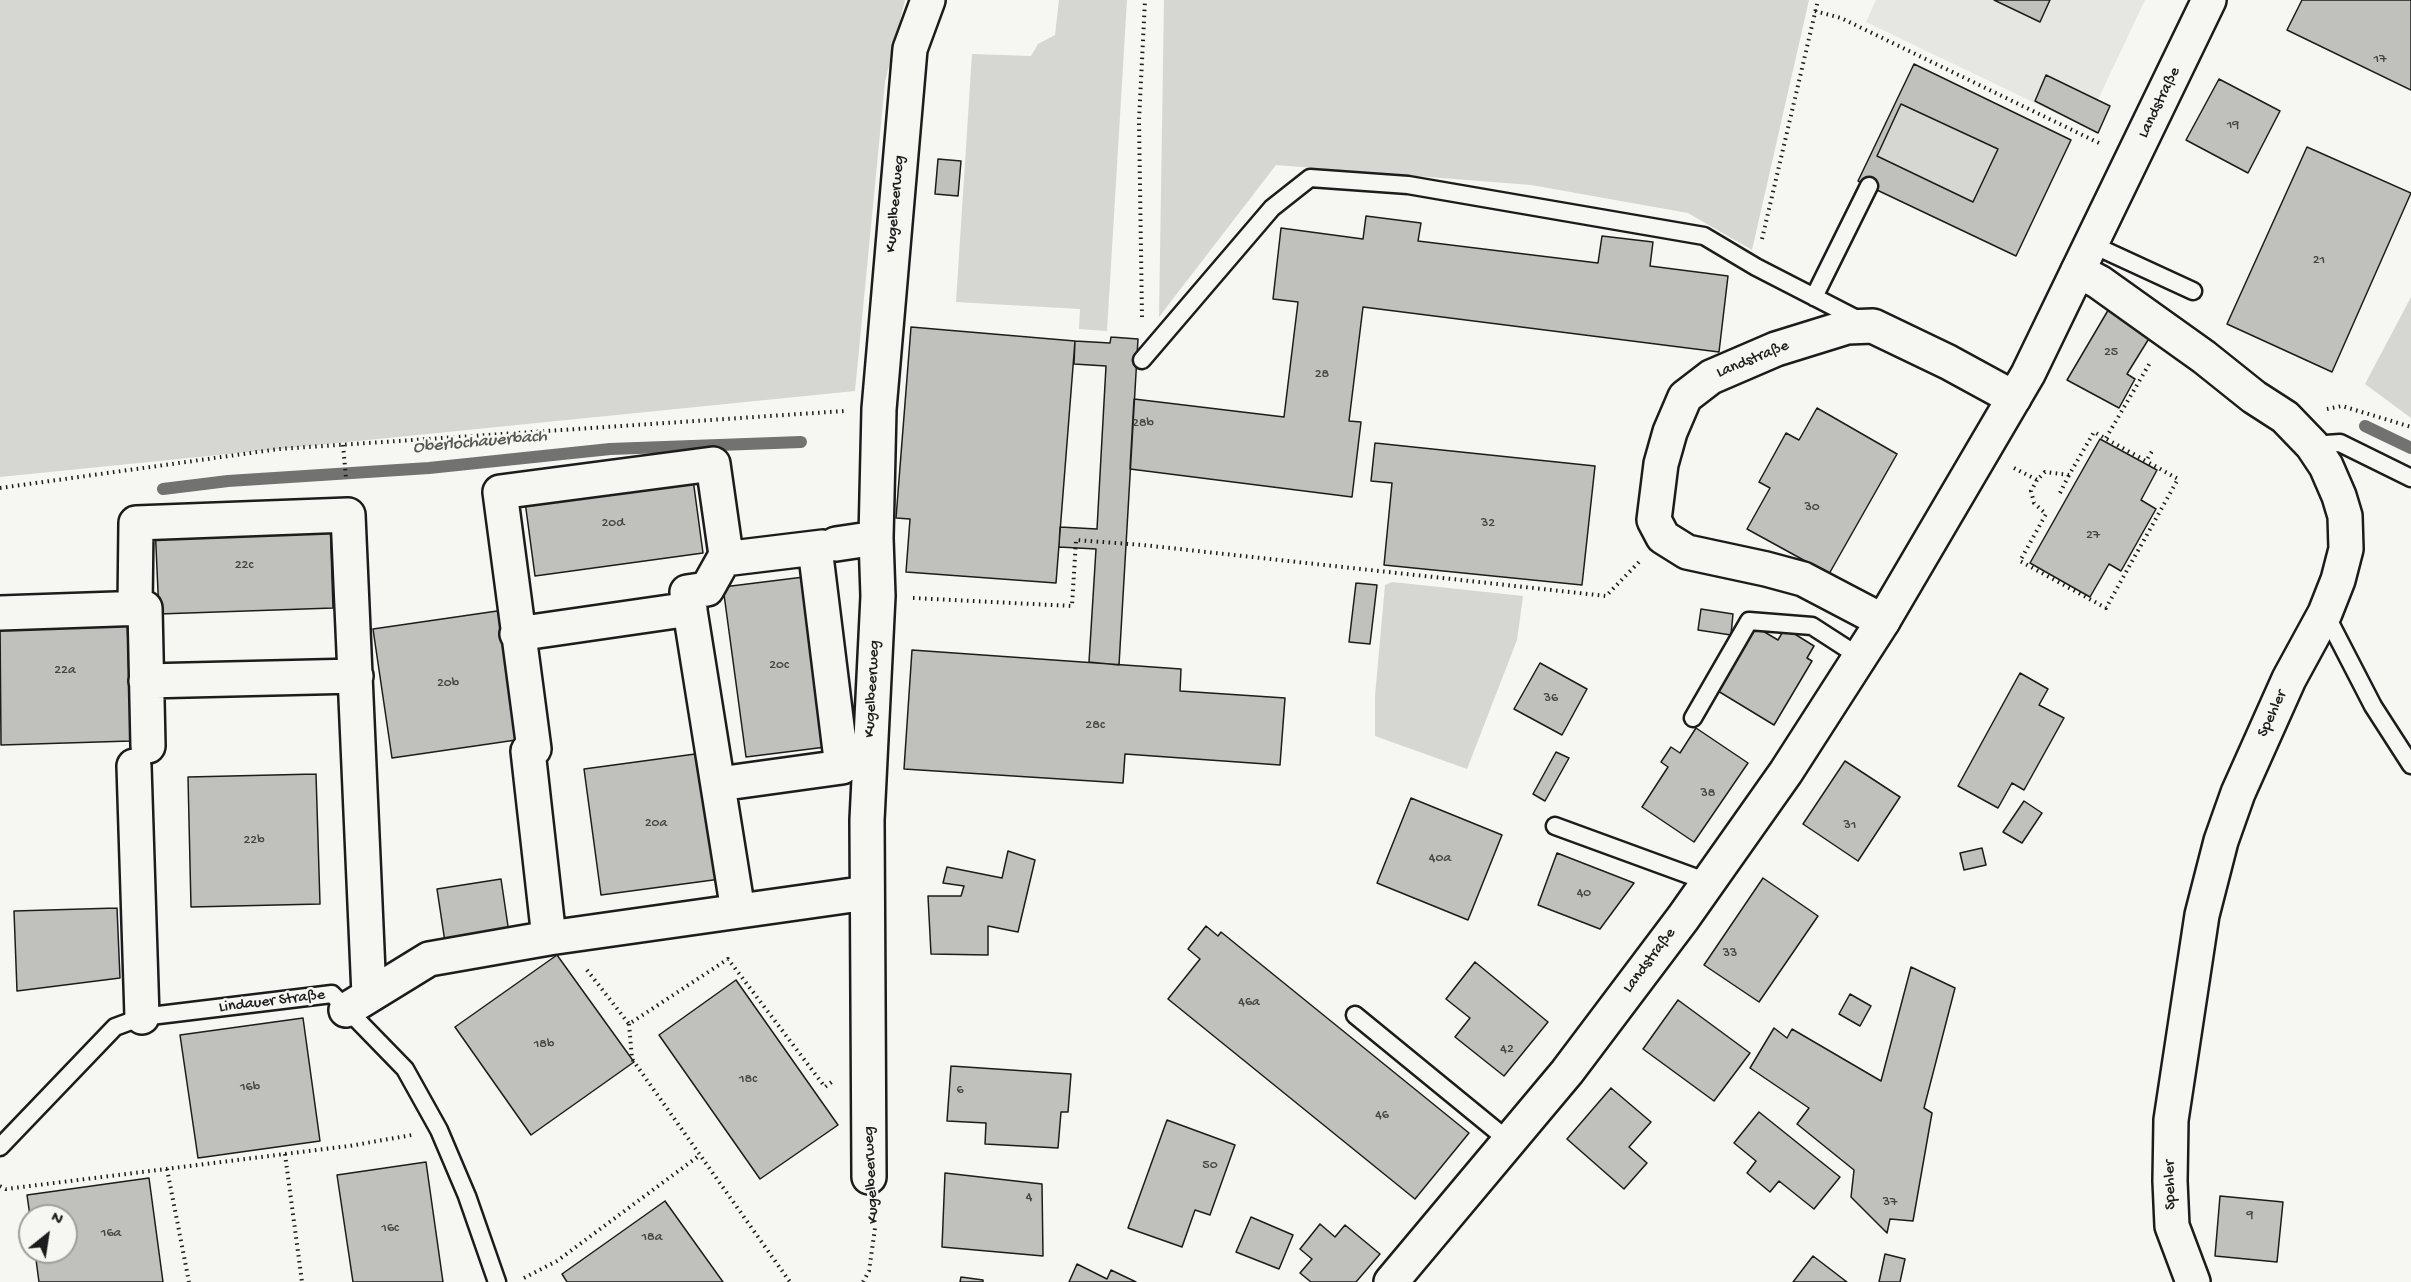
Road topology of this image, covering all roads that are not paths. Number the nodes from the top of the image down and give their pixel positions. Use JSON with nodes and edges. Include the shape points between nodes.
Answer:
{"nodes":[{"id":1,"x":928,"y":0,"type":"edge"},
{"id":2,"x":2209,"y":0,"type":"edge"},
{"id":3,"x":1869,"y":186,"type":"dead end"},
{"id":4,"x":2084,"y":257,"type":"junction"},
{"id":5,"x":2193,"y":291,"type":"dead end"},
{"id":6,"x":1814,"y":297,"type":"junction"},
{"id":7,"x":1873,"y":326,"type":"junction"},
{"id":8,"x":1142,"y":360,"type":"road end"},
{"id":9,"x":2014,"y":398,"type":"junction"},
{"id":10,"x":2312,"y":445,"type":"junction"},
{"id":11,"x":2411,"y":478,"type":"edge"},
{"id":12,"x":876,"y":538,"type":"junction"},
{"id":13,"x":825,"y":546,"type":"junction"},
{"id":14,"x":724,"y":559,"type":"junction"},
{"id":15,"x":135,"y":608,"type":"junction"},
{"id":16,"x":690,"y":609,"type":"junction"},
{"id":17,"x":0,"y":613,"type":"edge"},
{"id":18,"x":2325,"y":613,"type":"junction"},
{"id":19,"x":1883,"y":621,"type":"junction"},
{"id":20,"x":518,"y":634,"type":"junction"},
{"id":21,"x":1860,"y":657,"type":"junction"},
{"id":22,"x":356,"y":676,"type":"junction"},
{"id":23,"x":146,"y":681,"type":"junction"},
{"id":24,"x":1693,"y":718,"type":"dead end"},
{"id":25,"x":2411,"y":765,"type":"edge"},
{"id":26,"x":719,"y":784,"type":"junction"},
{"id":27,"x":1555,"y":826,"type":"dead end"},
{"id":28,"x":1708,"y":882,"type":"junction"},
{"id":29,"x":867,"y":893,"type":"junction"},
{"id":30,"x":738,"y":911,"type":"junction"},
{"id":31,"x":555,"y":937,"type":"junction"},
{"id":32,"x":357,"y":1002,"type":"junction"},
{"id":33,"x":1355,"y":1015,"type":"dead end"},
{"id":34,"x":142,"y":1017,"type":"junction"},
{"id":35,"x":1509,"y":1141,"type":"junction"},
{"id":36,"x":0,"y":1147,"type":"edge"},
{"id":37,"x":869,"y":1177,"type":"road end"},
{"id":38,"x":497,"y":1282,"type":"edge"},
{"id":39,"x":1391,"y":1282,"type":"edge"},
{"id":40,"x":2193,"y":1282,"type":"edge"}],
"edges":[{"from":1,"to":12,"type":"street","name":"Kugelbeerweg","via":[[910,49],[904,95],[879,409]]},
{"from":2,"to":4,"type":"street","name":"Landstraße"},
{"from":3,"to":6,"type":"lane"},
{"from":4,"to":5,"type":"lane"},
{"from":4,"to":9,"type":"street","name":"Landstraße"},
{"from":4,"to":10,"type":"street","name":"Spehler","via":[[2099,282],[2285,417]]},
{"from":6,"to":7,"type":"lane"},
{"from":6,"to":8,"type":"lane","via":[[1704,236],[1408,185],[1310,178],[1272,208]]},
{"from":7,"to":9,"type":"street"},
{"from":7,"to":19,"type":"street","name":"Landstraße","via":[[1847,327],[1776,349],[1711,377],[1685,397],[1661,464],[1654,520],[1663,537],[1687,552],[1803,579]]},
{"from":9,"to":19,"type":"street","name":"Landstraße"},
{"from":10,"to":11,"type":"lane","via":[[2340,443]]},
{"from":10,"to":18,"type":"street","name":"Spehler","via":[[2326,466],[2344,516],[2346,549]]},
{"from":12,"to":13,"type":"street"},
{"from":12,"to":29,"type":"street","name":"Kugelbeerweg","via":[[878,596]]},
{"from":13,"to":14,"type":"street"},
{"from":13,"to":26,"type":"street","via":[[842,767]]},
{"from":14,"to":16,"type":"street","via":[[707,589],[687,592]]},
{"from":14,"to":20,"type":"street","via":[[713,464],[500,492]]},
{"from":15,"to":17,"type":"street"},
{"from":15,"to":22,"type":"street","via":[[136,523],[348,515]]},
{"from":15,"to":23,"type":"street","via":[[145,608]]},
{"from":16,"to":20,"type":"street"},
{"from":16,"to":26,"type":"street"},
{"from":18,"to":25,"type":"lane","via":[[2373,706]]},
{"from":18,"to":40,"type":"street","name":"Spehler","via":[[2302,651],[2238,793],[2202,915],[2171,1120],[2172,1226]]},
{"from":19,"to":21,"type":"street","name":"Landstraße"},
{"from":20,"to":31,"type":"street","via":[[534,749],[528,750]]},
{"from":21,"to":24,"type":"lane","via":[[1812,626],[1749,621]]},
{"from":21,"to":28,"type":"street","name":"Landstraße","via":[[1786,772]]},
{"from":22,"to":23,"type":"street"},
{"from":22,"to":32,"type":"street"},
{"from":23,"to":34,"type":"street","via":[[141,756]]},
{"from":26,"to":30,"type":"street"},
{"from":27,"to":28,"type":"lane"},
{"from":28,"to":35,"type":"street","name":"Landstraße","via":[[1567,1072]]},
{"from":29,"to":30,"type":"street"},
{"from":29,"to":37,"type":"street","name":"Kugelbeerweg"},
{"from":30,"to":31,"type":"street"},
{"from":31,"to":32,"type":"street","via":[[429,959]]},
{"from":32,"to":34,"type":"lane","name":"Lindauer Straße","via":[[332,994]]},
{"from":32,"to":38,"type":"lane","name":"Lindauer Straße","via":[[405,1069],[439,1130]]},
{"from":33,"to":35,"type":"lane"},
{"from":34,"to":36,"type":"lane","name":"Lindauer Straße","via":[[115,1027]]},
{"from":35,"to":39,"type":"street","name":"Landstraße"}]}
